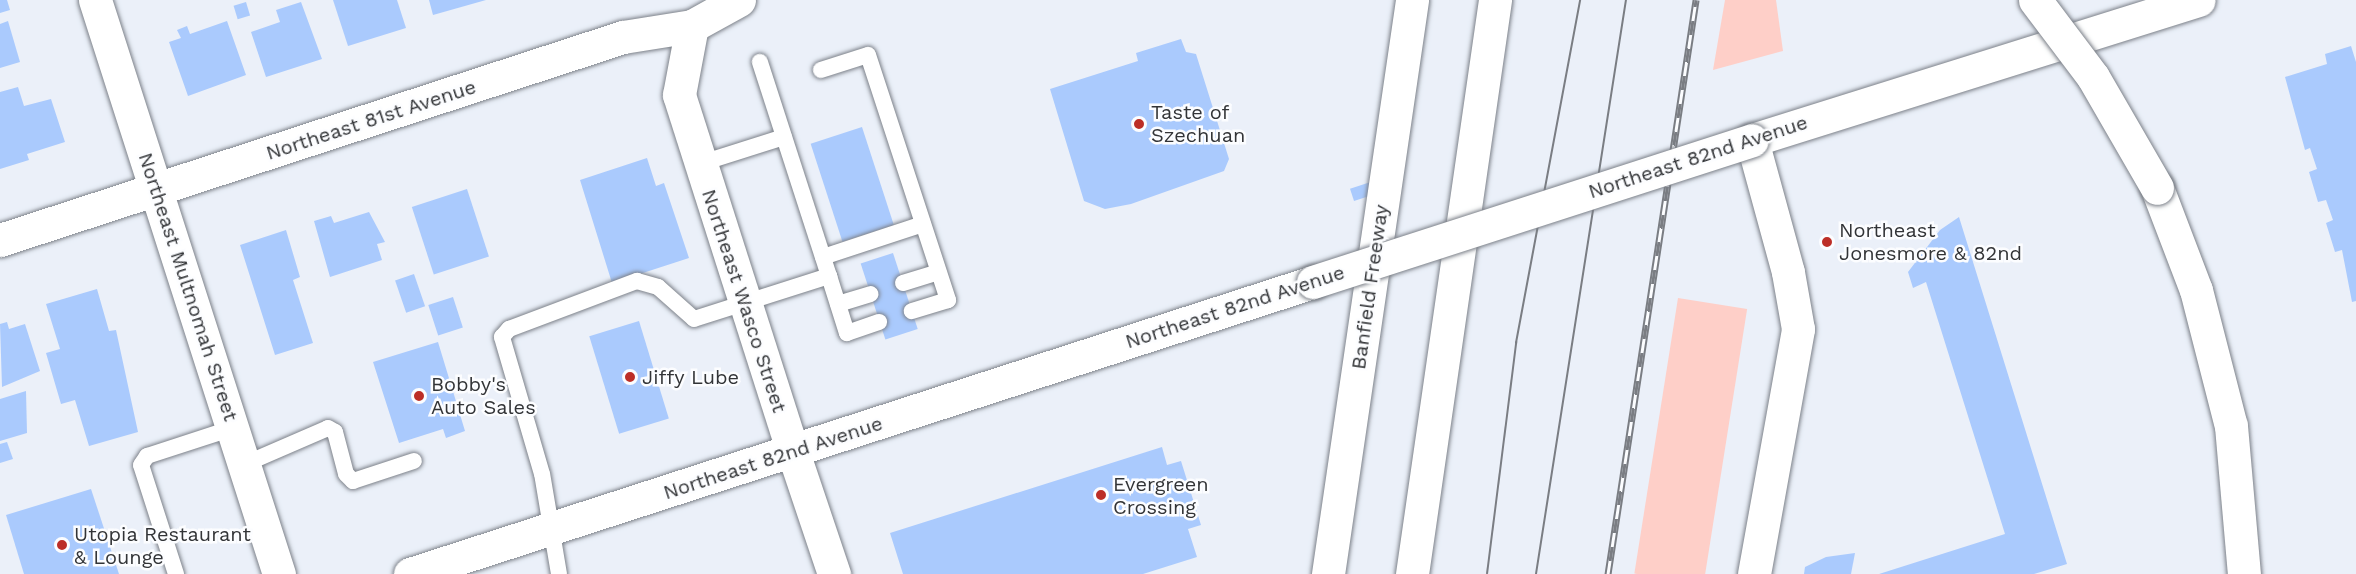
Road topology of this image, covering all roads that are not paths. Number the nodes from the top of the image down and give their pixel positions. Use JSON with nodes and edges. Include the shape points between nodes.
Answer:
{"nodes":[{"id":1,"x":95,"y":0,"type":"edge"},
{"id":2,"x":739,"y":0,"type":"edge"},
{"id":3,"x":1412,"y":0,"type":"edge"},
{"id":4,"x":1494,"y":0,"type":"edge"},
{"id":5,"x":2035,"y":0,"type":"edge"},
{"id":6,"x":2199,"y":0,"type":"edge"},
{"id":7,"x":692,"y":26,"type":"junction"},
{"id":8,"x":760,"y":62,"type":"dead end"},
{"id":9,"x":821,"y":70,"type":"dead end"},
{"id":10,"x":784,"y":136,"type":"junction"},
{"id":11,"x":1752,"y":140,"type":"junction"},
{"id":12,"x":699,"y":164,"type":"junction"},
{"id":13,"x":158,"y":189,"type":"junction"},
{"id":14,"x":923,"y":224,"type":"junction"},
{"id":15,"x":0,"y":240,"type":"edge"},
{"id":16,"x":823,"y":257,"type":"junction"},
{"id":17,"x":938,"y":272,"type":"junction"},
{"id":18,"x":829,"y":276,"type":"junction"},
{"id":19,"x":903,"y":283,"type":"dead end"},
{"id":20,"x":870,"y":294,"type":"dead end"},
{"id":21,"x":744,"y":304,"type":"junction"},
{"id":22,"x":838,"y":304,"type":"junction"},
{"id":23,"x":912,"y":311,"type":"dead end"},
{"id":24,"x":879,"y":322,"type":"dead end"},
{"id":25,"x":233,"y":428,"type":"junction"},
{"id":26,"x":793,"y":452,"type":"junction"},
{"id":27,"x":414,"y":460,"type":"dead end"},
{"id":28,"x":245,"y":464,"type":"junction"},
{"id":29,"x":550,"y":530,"type":"junction"},
{"id":30,"x":176,"y":574,"type":"edge"},
{"id":31,"x":279,"y":574,"type":"edge"},
{"id":32,"x":410,"y":574,"type":"edge"},
{"id":33,"x":559,"y":574,"type":"edge"},
{"id":34,"x":834,"y":574,"type":"edge"},
{"id":35,"x":1328,"y":574,"type":"edge"},
{"id":36,"x":1412,"y":574,"type":"edge"},
{"id":37,"x":1754,"y":574,"type":"edge"},
{"id":38,"x":2244,"y":574,"type":"edge"}],
"edges":[{"from":1,"to":13,"type":"main road","name":"Northeast Multnomah Street"},
{"from":2,"to":7,"type":"main road","name":"Northeast 81st Avenue"},
{"from":3,"to":35,"type":"main road","name":"Banfield Freeway"},
{"from":4,"to":36,"type":"main road"},
{"from":5,"to":38,"type":"main road","bridge":true,"via":[[2093,77],[2157,188],[2199,299],[2231,426]]},
{"from":6,"to":11,"type":"main road","name":"Northeast 82nd Avenue"},
{"from":7,"to":12,"type":"main road","name":"Northeast Wasco Street","via":[[679,94]]},
{"from":7,"to":13,"type":"main road","name":"Northeast 81st Avenue","via":[[623,37]]},
{"from":8,"to":10,"type":"lane"},
{"from":9,"to":14,"type":"lane","via":[[868,55]]},
{"from":10,"to":12,"type":"lane"},
{"from":10,"to":16,"type":"lane"},
{"from":11,"to":26,"type":"main road","name":"Northeast 82nd Avenue","bridge":true},
{"from":11,"to":37,"type":"main road","via":[[1798,329]]},
{"from":12,"to":21,"type":"main road","name":"Northeast Wasco Street"},
{"from":13,"to":15,"type":"main road","name":"Northeast 81st Avenue"},
{"from":13,"to":25,"type":"main road","name":"Northeast Multnomah Street"},
{"from":14,"to":16,"type":"lane"},
{"from":14,"to":17,"type":"lane"},
{"from":16,"to":18,"type":"lane"},
{"from":17,"to":19,"type":"lane"},
{"from":17,"to":23,"type":"lane","via":[[948,300]]},
{"from":18,"to":21,"type":"lane"},
{"from":18,"to":22,"type":"lane"},
{"from":20,"to":22,"type":"lane"},
{"from":21,"to":26,"type":"main road","name":"Northeast Wasco Street"},
{"from":21,"to":29,"type":"lane","via":[[694,319],[658,287],[637,281],[509,329],[502,337],[542,474]]},
{"from":22,"to":24,"type":"lane","via":[[847,333]]},
{"from":25,"to":28,"type":"main road","name":"Northeast Multnomah Street"},
{"from":25,"to":30,"type":"lane","via":[[147,456],[141,465]]},
{"from":26,"to":29,"type":"main road","name":"Northeast 82nd Avenue"},
{"from":26,"to":34,"type":"main road","name":"Northeast Wasco Street"},
{"from":27,"to":28,"type":"lane","via":[[353,481],[335,432],[328,428]]},
{"from":28,"to":31,"type":"main road","name":"Northeast Multnomah Street"},
{"from":29,"to":32,"type":"main road","name":"Northeast 82nd Avenue"},
{"from":29,"to":33,"type":"lane"}]}
